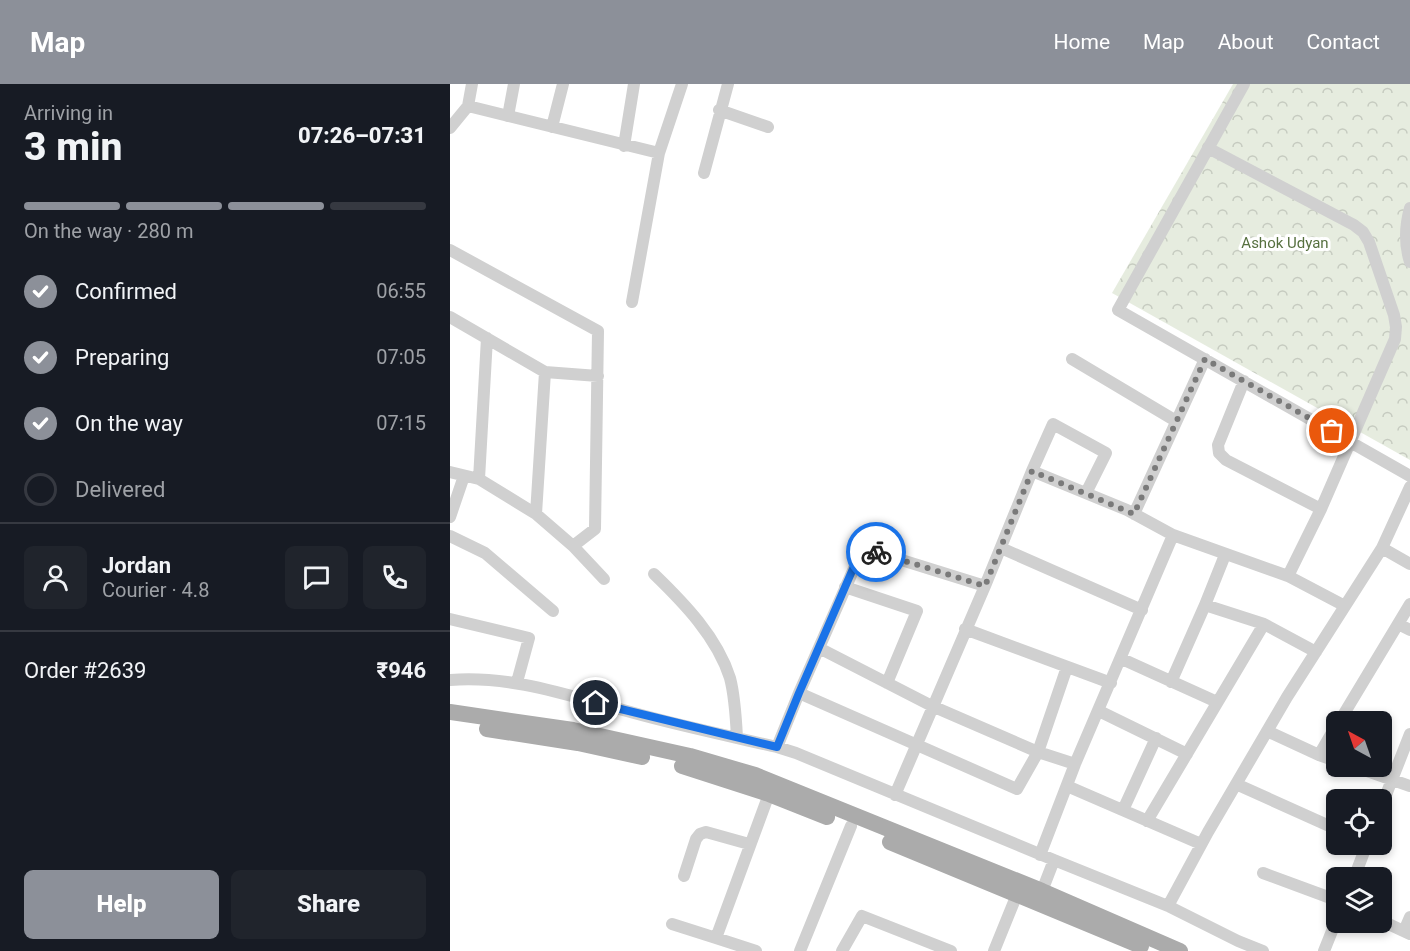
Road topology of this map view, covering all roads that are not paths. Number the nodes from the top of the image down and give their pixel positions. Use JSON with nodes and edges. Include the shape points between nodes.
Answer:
{"nodes":[{"id":1,"x":472,"y":84,"type":"edge"},
{"id":2,"x":514,"y":84,"type":"edge"},
{"id":3,"x":563,"y":84,"type":"edge"},
{"id":4,"x":634,"y":84,"type":"edge"},
{"id":5,"x":682,"y":84,"type":"edge"},
{"id":6,"x":728,"y":84,"type":"edge"},
{"id":7,"x":1244,"y":84,"type":"edge"},
{"id":8,"x":468,"y":106,"type":"junction"},
{"id":9,"x":720,"y":110,"type":"junction"},
{"id":10,"x":508,"y":116,"type":"junction"},
{"id":11,"x":552,"y":127,"type":"junction"},
{"id":12,"x":768,"y":127,"type":"dead end"},
{"id":13,"x":450,"y":128,"type":"edge"},
{"id":14,"x":624,"y":146,"type":"junction"},
{"id":15,"x":1208,"y":148,"type":"junction"},
{"id":16,"x":659,"y":153,"type":"junction"},
{"id":17,"x":704,"y":173,"type":"dead end"},
{"id":18,"x":1410,"y":208,"type":"edge"},
{"id":19,"x":450,"y":250,"type":"edge"},
{"id":20,"x":1410,"y":262,"type":"edge"},
{"id":21,"x":632,"y":302,"type":"dead end"},
{"id":22,"x":450,"y":316,"type":"edge"},
{"id":23,"x":487,"y":338,"type":"junction"},
{"id":24,"x":1072,"y":359,"type":"dead end"},
{"id":25,"x":1205,"y":359,"type":"junction"},
{"id":26,"x":545,"y":372,"type":"junction"},
{"id":27,"x":598,"y":376,"type":"junction"},
{"id":28,"x":1244,"y":381,"type":"junction"},
{"id":29,"x":1176,"y":421,"type":"junction"},
{"id":30,"x":1351,"y":442,"type":"junction"},
{"id":31,"x":1032,"y":471,"type":"junction"},
{"id":32,"x":450,"y":472,"type":"edge"},
{"id":33,"x":464,"y":476,"type":"junction"},
{"id":34,"x":1410,"y":476,"type":"edge"},
{"id":35,"x":479,"y":479,"type":"junction"},
{"id":36,"x":1410,"y":487,"type":"edge"},
{"id":37,"x":1086,"y":493,"type":"junction"},
{"id":38,"x":1321,"y":509,"type":"junction"},
{"id":39,"x":536,"y":514,"type":"junction"},
{"id":40,"x":1134,"y":514,"type":"junction"},
{"id":41,"x":450,"y":517,"type":"edge"},
{"id":42,"x":1173,"y":535,"type":"junction"},
{"id":43,"x":450,"y":536,"type":"edge"},
{"id":44,"x":573,"y":546,"type":"junction"},
{"id":45,"x":1001,"y":548,"type":"junction"},
{"id":46,"x":1382,"y":548,"type":"junction"},
{"id":47,"x":1225,"y":555,"type":"junction"},
{"id":48,"x":1410,"y":564,"type":"edge"},
{"id":49,"x":654,"y":574,"type":"dead end"},
{"id":50,"x":1288,"y":576,"type":"junction"},
{"id":51,"x":604,"y":579,"type":"dead end"},
{"id":52,"x":985,"y":586,"type":"junction"},
{"id":53,"x":845,"y":587,"type":"junction"},
{"id":54,"x":1410,"y":604,"type":"edge"},
{"id":55,"x":1205,"y":605,"type":"junction"},
{"id":56,"x":1345,"y":606,"type":"junction"},
{"id":57,"x":1142,"y":610,"type":"junction"},
{"id":58,"x":554,"y":611,"type":"dead end"},
{"id":59,"x":450,"y":619,"type":"edge"},
{"id":60,"x":1264,"y":624,"type":"junction"},
{"id":61,"x":1398,"y":624,"type":"junction"},
{"id":62,"x":966,"y":629,"type":"junction"},
{"id":63,"x":1410,"y":630,"type":"edge"},
{"id":64,"x":819,"y":648,"type":"junction"},
{"id":65,"x":1316,"y":652,"type":"junction"},
{"id":66,"x":1122,"y":659,"type":"junction"},
{"id":67,"x":1067,"y":667,"type":"junction"},
{"id":68,"x":450,"y":680,"type":"edge"},
{"id":69,"x":517,"y":682,"type":"junction"},
{"id":70,"x":1171,"y":682,"type":"junction"},
{"id":71,"x":887,"y":683,"type":"junction"},
{"id":72,"x":1111,"y":683,"type":"junction"},
{"id":73,"x":799,"y":693,"type":"junction"},
{"id":74,"x":1217,"y":702,"type":"junction"},
{"id":75,"x":932,"y":706,"type":"junction"},
{"id":76,"x":1099,"y":711,"type":"junction"},
{"id":77,"x":1346,"y":711,"type":"edge"},
{"id":78,"x":450,"y":712,"type":"edge"},
{"id":79,"x":450,"y":724,"type":"edge"},
{"id":80,"x":1267,"y":731,"type":"junction"},
{"id":81,"x":1410,"y":734,"type":"edge"},
{"id":82,"x":737,"y":738,"type":"junction"},
{"id":83,"x":1155,"y":738,"type":"junction"},
{"id":84,"x":1326,"y":743,"type":"edge"},
{"id":85,"x":916,"y":746,"type":"junction"},
{"id":86,"x":777,"y":747,"type":"junction"},
{"id":87,"x":1038,"y":752,"type":"junction"},
{"id":88,"x":1187,"y":754,"type":"junction"},
{"id":89,"x":1319,"y":755,"type":"junction"},
{"id":90,"x":1326,"y":757,"type":"edge"},
{"id":91,"x":1075,"y":764,"type":"junction"},
{"id":92,"x":1385,"y":777,"type":"edge"},
{"id":93,"x":1391,"y":779,"type":"junction"},
{"id":94,"x":1236,"y":784,"type":"junction"},
{"id":95,"x":1067,"y":786,"type":"junction"},
{"id":96,"x":1410,"y":786,"type":"edge"},
{"id":97,"x":1388,"y":789,"type":"edge"},
{"id":98,"x":769,"y":794,"type":"junction"},
{"id":99,"x":895,"y":795,"type":"junction"},
{"id":100,"x":1123,"y":810,"type":"junction"},
{"id":101,"x":1147,"y":821,"type":"junction"},
{"id":102,"x":1326,"y":824,"type":"edge"},
{"id":103,"x":851,"y":826,"type":"junction"},
{"id":104,"x":749,"y":844,"type":"junction"},
{"id":105,"x":1201,"y":844,"type":"junction"},
{"id":106,"x":1040,"y":855,"type":"junction"},
{"id":107,"x":1054,"y":860,"type":"junction"},
{"id":108,"x":1263,"y":873,"type":"dead end"},
{"id":109,"x":684,"y":876,"type":"dead end"},
{"id":110,"x":1019,"y":888,"type":"junction"},
{"id":111,"x":1042,"y":891,"type":"junction"},
{"id":112,"x":1326,"y":896,"type":"edge"},
{"id":113,"x":1168,"y":906,"type":"junction"},
{"id":114,"x":1410,"y":916,"type":"edge"},
{"id":115,"x":672,"y":924,"type":"dead end"},
{"id":116,"x":1392,"y":926,"type":"edge"},
{"id":117,"x":1331,"y":933,"type":"edge"},
{"id":118,"x":1407,"y":933,"type":"edge"},
{"id":119,"x":716,"y":938,"type":"junction"},
{"id":120,"x":1157,"y":948,"type":"edge"},
{"id":121,"x":756,"y":951,"type":"edge"},
{"id":122,"x":800,"y":951,"type":"edge"},
{"id":123,"x":842,"y":951,"type":"edge"},
{"id":124,"x":951,"y":951,"type":"edge"},
{"id":125,"x":994,"y":951,"type":"edge"},
{"id":126,"x":1180,"y":951,"type":"edge"},
{"id":127,"x":1263,"y":951,"type":"edge"},
{"id":128,"x":1324,"y":951,"type":"edge"}],
"edges":[{"from":1,"to":8,"type":"street"},
{"from":2,"to":10,"type":"street"},
{"from":3,"to":11,"type":"street"},
{"from":4,"to":14,"type":"street"},
{"from":5,"to":16,"type":"street"},
{"from":6,"to":9,"type":"street"},
{"from":7,"to":15,"type":"street"},
{"from":8,"to":10,"type":"street"},
{"from":8,"to":13,"type":"street"},
{"from":9,"to":12,"type":"street"},
{"from":9,"to":17,"type":"street"},
{"from":10,"to":11,"type":"street"},
{"from":11,"to":14,"type":"street"},
{"from":14,"to":16,"type":"street"},
{"from":15,"to":25,"type":"street","via":[[1118,310]]},
{"from":15,"to":30,"type":"street","via":[[1354,225],[1370,242],[1394,315],[1395,339]]},
{"from":16,"to":21,"type":"street"},
{"from":18,"to":20,"type":"street","via":[[1405,238]]},
{"from":19,"to":27,"type":"street","via":[[598,331]]},
{"from":22,"to":23,"type":"street"},
{"from":23,"to":26,"type":"street"},
{"from":23,"to":35,"type":"street"},
{"from":24,"to":29,"type":"street"},
{"from":25,"to":28,"type":"street"},
{"from":25,"to":29,"type":"street"},
{"from":26,"to":27,"type":"street"},
{"from":26,"to":39,"type":"street"},
{"from":27,"to":44,"type":"street","via":[[595,529]]},
{"from":28,"to":30,"type":"street"},
{"from":28,"to":38,"type":"street","via":[[1218,446],[1219,453]]},
{"from":29,"to":40,"type":"street"},
{"from":30,"to":34,"type":"street"},
{"from":30,"to":38,"type":"street"},
{"from":31,"to":37,"type":"street"},
{"from":31,"to":37,"type":"street","via":[[1053,424],[1106,453]]},
{"from":31,"to":45,"type":"street"},
{"from":32,"to":33,"type":"street"},
{"from":33,"to":35,"type":"street"},
{"from":33,"to":41,"type":"street"},
{"from":35,"to":39,"type":"street"},
{"from":36,"to":46,"type":"street"},
{"from":37,"to":40,"type":"street"},
{"from":38,"to":50,"type":"street"},
{"from":39,"to":44,"type":"street"},
{"from":40,"to":42,"type":"street"},
{"from":42,"to":47,"type":"street"},
{"from":42,"to":57,"type":"street"},
{"from":43,"to":58,"type":"street","via":[[485,553]]},
{"from":44,"to":51,"type":"street"},
{"from":45,"to":52,"type":"street"},
{"from":45,"to":57,"type":"street"},
{"from":46,"to":48,"type":"street"},
{"from":46,"to":56,"type":"street"},
{"from":47,"to":50,"type":"street"},
{"from":47,"to":55,"type":"street"},
{"from":49,"to":82,"type":"street","via":[[686,605],[720,655],[730,679]]},
{"from":50,"to":56,"type":"street"},
{"from":52,"to":53,"type":"street","via":[[862,548]]},
{"from":52,"to":62,"type":"street"},
{"from":53,"to":64,"type":"street"},
{"from":53,"to":71,"type":"street","via":[[917,611]]},
{"from":54,"to":61,"type":"street"},
{"from":55,"to":60,"type":"street"},
{"from":55,"to":70,"type":"street"},
{"from":56,"to":65,"type":"street"},
{"from":57,"to":66,"type":"street"},
{"from":59,"to":69,"type":"street","via":[[529,638]]},
{"from":60,"to":65,"type":"street"},
{"from":60,"to":74,"type":"street"},
{"from":61,"to":63,"type":"street"},
{"from":61,"to":77,"type":"street"},
{"from":62,"to":67,"type":"street"},
{"from":62,"to":75,"type":"street"},
{"from":64,"to":71,"type":"street"},
{"from":64,"to":73,"type":"street"},
{"from":65,"to":80,"type":"street"},
{"from":66,"to":70,"type":"street"},
{"from":66,"to":72,"type":"street"},
{"from":67,"to":72,"type":"street"},
{"from":67,"to":87,"type":"street"},
{"from":68,"to":69,"type":"street"},
{"from":69,"to":82,"type":"street"},
{"from":70,"to":74,"type":"street"},
{"from":71,"to":75,"type":"street"},
{"from":72,"to":76,"type":"street"},
{"from":73,"to":85,"type":"street"},
{"from":73,"to":86,"type":"street"},
{"from":74,"to":88,"type":"street"},
{"from":75,"to":85,"type":"street"},
{"from":75,"to":87,"type":"street"},
{"from":76,"to":83,"type":"street"},
{"from":76,"to":91,"type":"street"},
{"from":78,"to":110,"type":"main road","via":[[573,730],[755,775]]},
{"from":79,"to":98,"type":"main road","via":[[578,743],[687,767]]},
{"from":80,"to":89,"type":"street"},
{"from":80,"to":94,"type":"street"},
{"from":81,"to":93,"type":"street"},
{"from":82,"to":86,"type":"street"},
{"from":83,"to":88,"type":"street"},
{"from":83,"to":100,"type":"street"},
{"from":84,"to":89,"type":"street"},
{"from":85,"to":87,"type":"street","via":[[1017,789]]},
{"from":85,"to":99,"type":"street"},
{"from":86,"to":99,"type":"street"},
{"from":87,"to":91,"type":"street"},
{"from":88,"to":101,"type":"street"},
{"from":89,"to":90,"type":"street"},
{"from":91,"to":95,"type":"street"},
{"from":92,"to":93,"type":"street"},
{"from":93,"to":96,"type":"street"},
{"from":93,"to":97,"type":"street"},
{"from":94,"to":102,"type":"street"},
{"from":94,"to":105,"type":"street"},
{"from":95,"to":100,"type":"street"},
{"from":95,"to":106,"type":"street"},
{"from":98,"to":103,"type":"main road"},
{"from":98,"to":104,"type":"street"},
{"from":99,"to":106,"type":"street"},
{"from":100,"to":101,"type":"street"},
{"from":101,"to":105,"type":"street"},
{"from":103,"to":110,"type":"main road"},
{"from":103,"to":122,"type":"street"},
{"from":104,"to":109,"type":"street","via":[[706,832],[700,834]]},
{"from":104,"to":119,"type":"street"},
{"from":105,"to":113,"type":"street"},
{"from":106,"to":107,"type":"street"},
{"from":107,"to":111,"type":"street"},
{"from":107,"to":113,"type":"street"},
{"from":108,"to":112,"type":"street"},
{"from":110,"to":111,"type":"main road"},
{"from":110,"to":120,"type":"main road"},
{"from":110,"to":125,"type":"street"},
{"from":111,"to":120,"type":"main road"},
{"from":113,"to":127,"type":"street"},
{"from":114,"to":118,"type":"street"},
{"from":115,"to":119,"type":"street"},
{"from":116,"to":118,"type":"street"},
{"from":117,"to":128,"type":"street"},
{"from":119,"to":121,"type":"street"},
{"from":120,"to":126,"type":"main road"},
{"from":123,"to":124,"type":"street","via":[[862,916]]}]}
